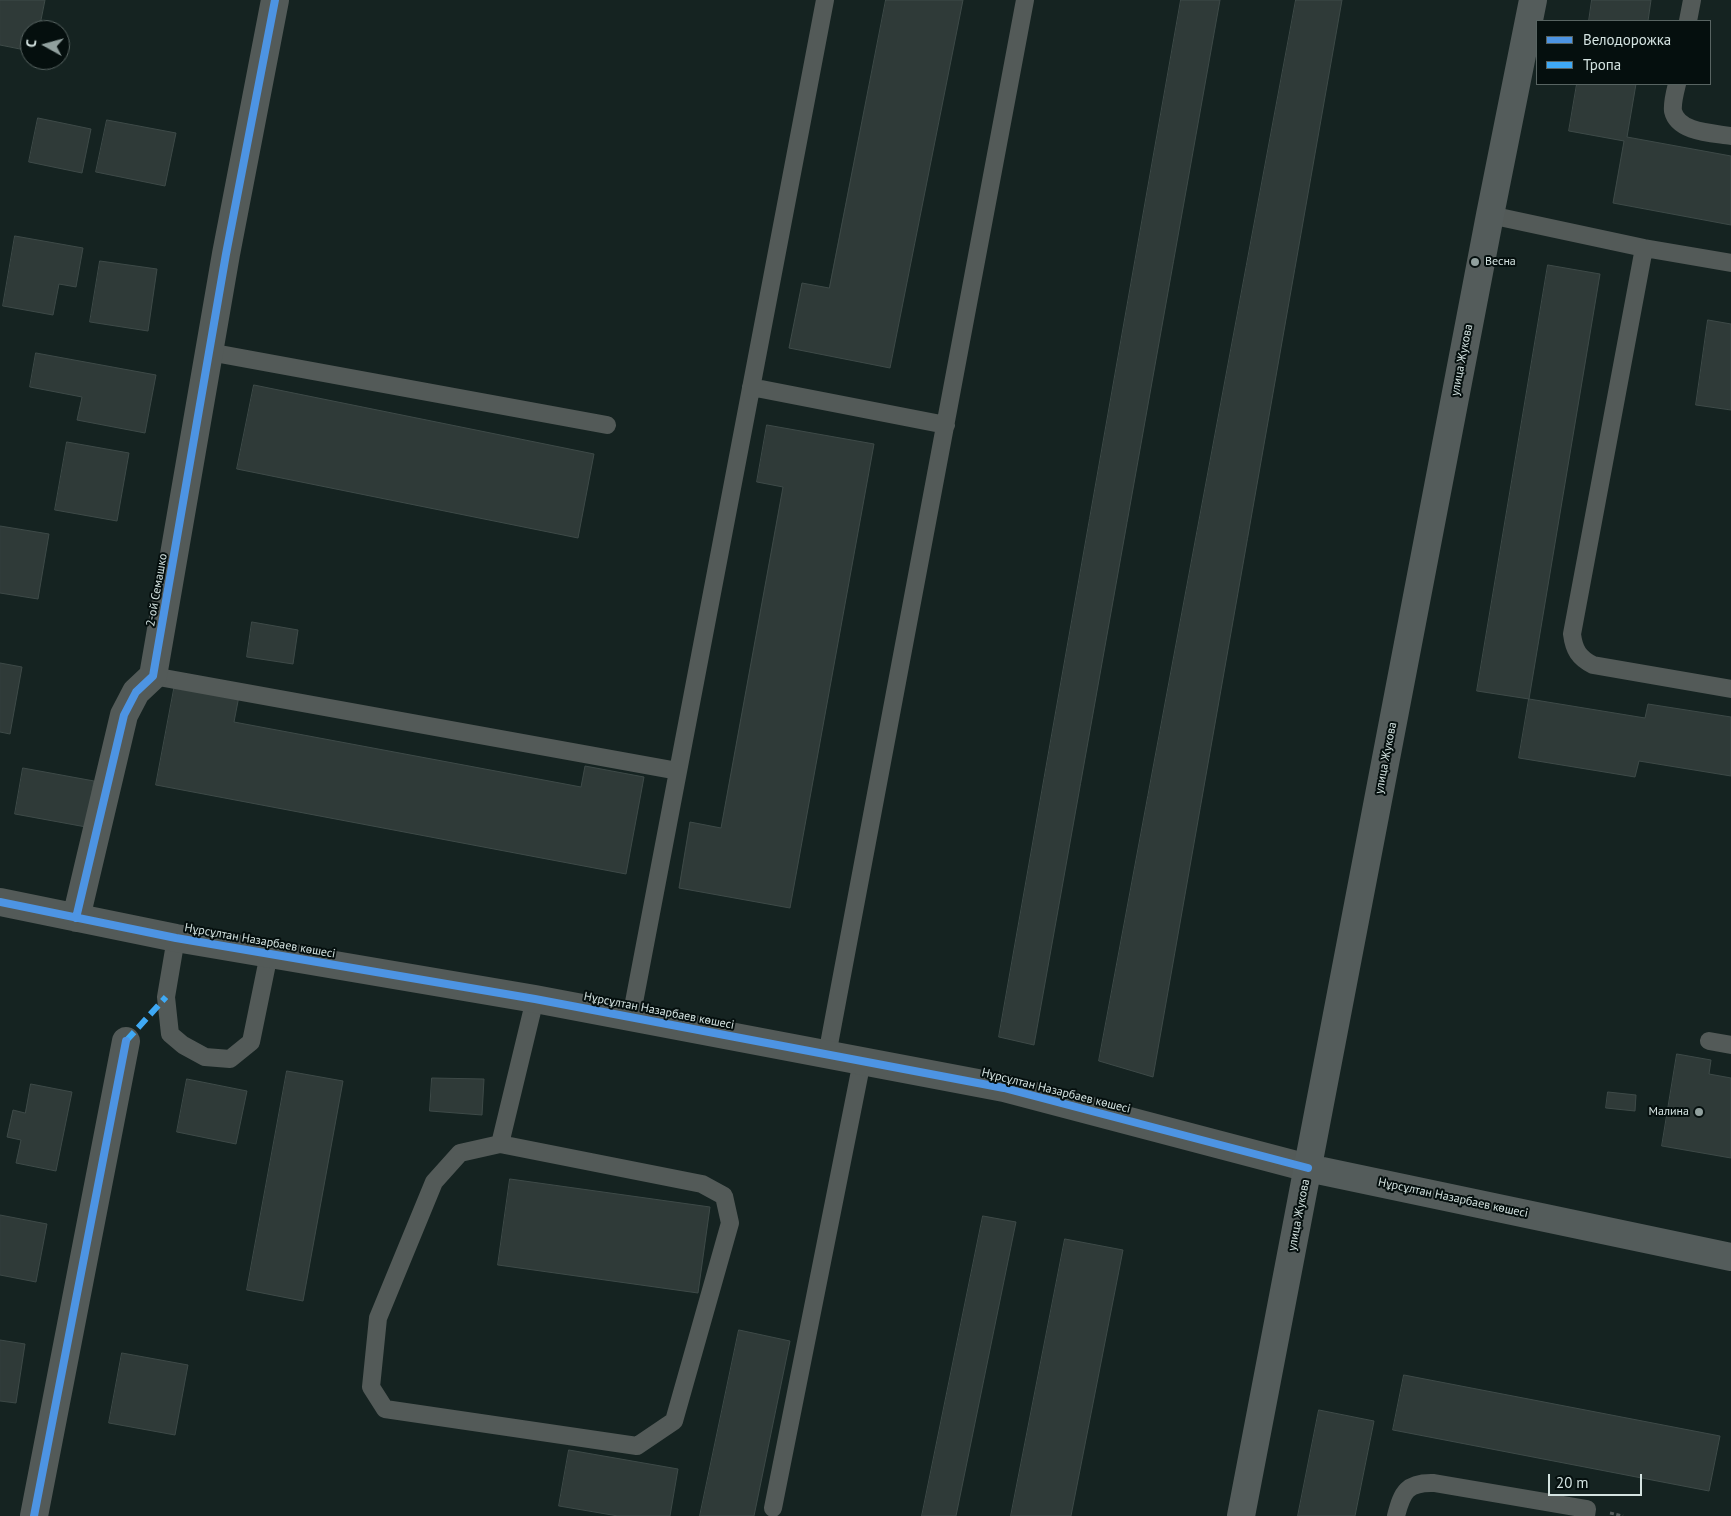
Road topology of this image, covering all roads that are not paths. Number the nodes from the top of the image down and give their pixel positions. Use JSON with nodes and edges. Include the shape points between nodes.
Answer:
{"nodes":[{"id":1,"x":276,"y":0,"type":"edge"},
{"id":2,"x":825,"y":0,"type":"edge"},
{"id":3,"x":1025,"y":0,"type":"edge"},
{"id":4,"x":1533,"y":0,"type":"edge"},
{"id":5,"x":1692,"y":0,"type":"edge"},
{"id":6,"x":1688,"y":20,"type":"edge"},
{"id":7,"x":1677,"y":85,"type":"edge"},
{"id":8,"x":1731,"y":136,"type":"edge"},
{"id":9,"x":1490,"y":215,"type":"junction"},
{"id":10,"x":1644,"y":248,"type":"junction"},
{"id":11,"x":1731,"y":263,"type":"edge"},
{"id":12,"x":209,"y":352,"type":"junction"},
{"id":13,"x":751,"y":387,"type":"junction"},
{"id":14,"x":607,"y":425,"type":"dead end"},
{"id":15,"x":946,"y":425,"type":"junction"},
{"id":16,"x":153,"y":676,"type":"junction"},
{"id":17,"x":1731,"y":689,"type":"edge"},
{"id":18,"x":678,"y":772,"type":"junction"},
{"id":19,"x":0,"y":902,"type":"edge"},
{"id":20,"x":76,"y":918,"type":"junction"},
{"id":21,"x":176,"y":938,"type":"junction"},
{"id":22,"x":269,"y":954,"type":"junction"},
{"id":23,"x":535,"y":1000,"type":"junction"},
{"id":24,"x":630,"y":1018,"type":"junction"},
{"id":25,"x":126,"y":1041,"type":"dead end"},
{"id":26,"x":1709,"y":1041,"type":"dead end"},
{"id":27,"x":1731,"y":1045,"type":"edge"},
{"id":28,"x":827,"y":1055,"type":"junction"},
{"id":29,"x":862,"y":1062,"type":"junction"},
{"id":30,"x":500,"y":1144,"type":"junction"},
{"id":31,"x":1308,"y":1168,"type":"junction"},
{"id":32,"x":1731,"y":1257,"type":"edge"},
{"id":33,"x":773,"y":1508,"type":"dead end"},
{"id":34,"x":34,"y":1516,"type":"edge"},
{"id":35,"x":1241,"y":1516,"type":"edge"},
{"id":36,"x":1396,"y":1516,"type":"edge"},
{"id":37,"x":1586,"y":1516,"type":"edge"}],
"edges":[{"from":1,"to":12,"type":"street","name":"2-ой Семашко"},
{"from":2,"to":13,"type":"lane"},
{"from":3,"to":15,"type":"lane"},
{"from":4,"to":9,"type":"main road","name":"улица Жукова"},
{"from":5,"to":6,"type":"lane"},
{"from":7,"to":8,"type":"lane","via":[[1673,110],[1682,124]]},
{"from":9,"to":10,"type":"lane"},
{"from":9,"to":31,"type":"main road","name":"улица Жукова"},
{"from":10,"to":11,"type":"lane"},
{"from":10,"to":17,"type":"lane","via":[[1572,634],[1573,644],[1577,653],[1594,665]]},
{"from":12,"to":14,"type":"lane"},
{"from":12,"to":16,"type":"street","name":"2-ой Семашко"},
{"from":13,"to":15,"type":"lane"},
{"from":13,"to":18,"type":"lane"},
{"from":15,"to":28,"type":"lane"},
{"from":16,"to":18,"type":"lane"},
{"from":16,"to":20,"type":"street","via":[[136,692],[124,715]]},
{"from":18,"to":24,"type":"lane"},
{"from":19,"to":20,"type":"street","name":"Нұрсұлтан Назарбаев көшесі"},
{"from":20,"to":21,"type":"street","name":"Нұрсұлтан Назарбаев көшесі"},
{"from":21,"to":22,"type":"street","name":"Нұрсұлтан Назарбаев көшесі"},
{"from":21,"to":22,"type":"lane","via":[[166,997],[170,1034],[205,1057],[230,1059],[252,1042]]},
{"from":22,"to":23,"type":"street","name":"Нұрсұлтан Назарбаев көшесі"},
{"from":23,"to":24,"type":"street","name":"Нұрсұлтан Назарбаев көшесі"},
{"from":23,"to":30,"type":"lane"},
{"from":24,"to":28,"type":"street","name":"Нұрсұлтан Назарбаев көшесі"},
{"from":25,"to":34,"type":"street"},
{"from":26,"to":27,"type":"lane"},
{"from":28,"to":29,"type":"street","name":"Нұрсұлтан Назарбаев көшесі"},
{"from":29,"to":31,"type":"street","name":"Нұрсұлтан Назарбаев көшесі","via":[[1004,1088]]},
{"from":29,"to":33,"type":"lane"},
{"from":30,"to":30,"type":"lane","via":[[460,1153],[434,1182],[378,1318],[371,1387],[385,1409],[637,1446],[674,1421],[730,1223],[724,1196],[702,1184]]},
{"from":31,"to":32,"type":"main road","name":"Нұрсұлтан Назарбаев көшесі"},
{"from":31,"to":35,"type":"main road","name":"улица Жукова"},
{"from":36,"to":37,"type":"lane","via":[[1403,1492],[1424,1482],[1587,1509]]}]}
